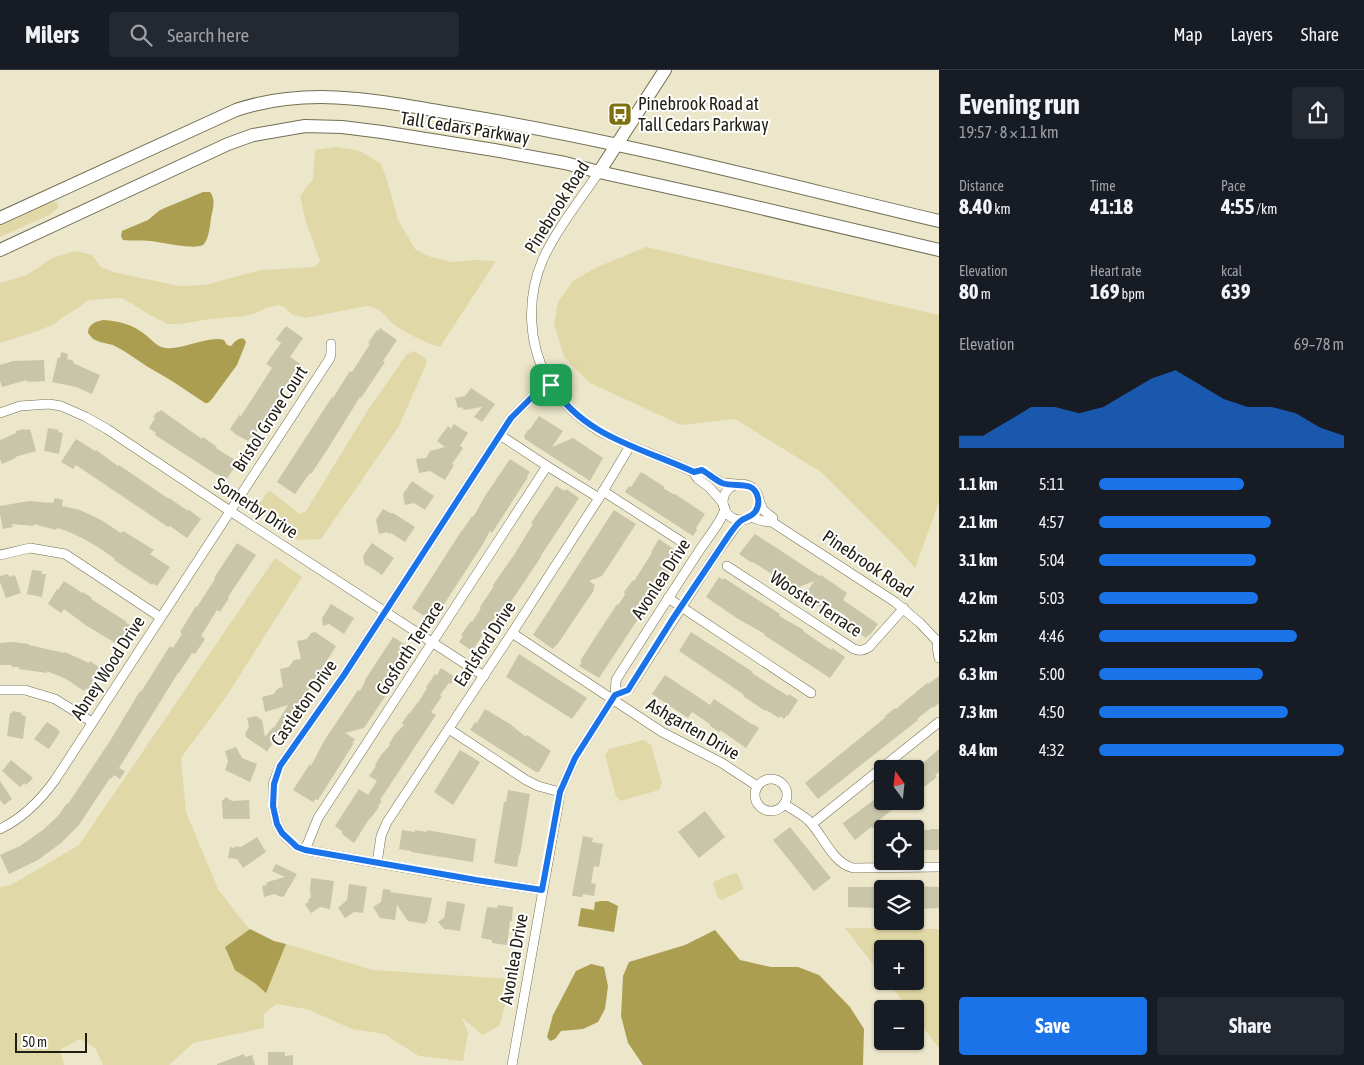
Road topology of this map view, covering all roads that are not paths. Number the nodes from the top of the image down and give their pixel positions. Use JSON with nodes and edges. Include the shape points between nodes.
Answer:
{"nodes":[{"id":1,"x":665,"y":70,"type":"edge"},
{"id":2,"x":616,"y":145,"type":"junction"},
{"id":3,"x":599,"y":172,"type":"junction"},
{"id":4,"x":0,"y":218,"type":"edge"},
{"id":5,"x":939,"y":221,"type":"edge"},
{"id":6,"x":0,"y":250,"type":"edge"},
{"id":7,"x":939,"y":250,"type":"edge"},
{"id":8,"x":331,"y":344,"type":"dead end"},
{"id":9,"x":551,"y":385,"type":"junction"},
{"id":10,"x":0,"y":413,"type":"edge"},
{"id":11,"x":500,"y":435,"type":"junction"},
{"id":12,"x":630,"y":446,"type":"junction"},
{"id":13,"x":547,"y":466,"type":"junction"},
{"id":14,"x":694,"y":472,"type":"junction"},
{"id":15,"x":738,"y":484,"type":"junction"},
{"id":16,"x":601,"y":494,"type":"junction"},
{"id":17,"x":759,"y":500,"type":"junction"},
{"id":18,"x":724,"y":506,"type":"junction"},
{"id":19,"x":230,"y":511,"type":"junction"},
{"id":20,"x":746,"y":518,"type":"junction"},
{"id":21,"x":772,"y":522,"type":"junction"},
{"id":22,"x":682,"y":542,"type":"dead end"},
{"id":23,"x":0,"y":554,"type":"edge"},
{"id":24,"x":727,"y":566,"type":"dead end"},
{"id":25,"x":668,"y":598,"type":"junction"},
{"id":26,"x":681,"y":607,"type":"junction"},
{"id":27,"x":904,"y":608,"type":"junction"},
{"id":28,"x":385,"y":611,"type":"junction"},
{"id":29,"x":160,"y":617,"type":"junction"},
{"id":30,"x":512,"y":633,"type":"junction"},
{"id":31,"x":938,"y":641,"type":"edge"},
{"id":32,"x":433,"y":643,"type":"junction"},
{"id":33,"x":939,"y":658,"type":"edge"},
{"id":34,"x":484,"y":676,"type":"junction"},
{"id":35,"x":0,"y":690,"type":"edge"},
{"id":36,"x":812,"y":693,"type":"dead end"},
{"id":37,"x":613,"y":697,"type":"junction"},
{"id":38,"x":92,"y":722,"type":"junction"},
{"id":39,"x":939,"y":722,"type":"edge"},
{"id":40,"x":449,"y":729,"type":"junction"},
{"id":41,"x":757,"y":786,"type":"junction"},
{"id":42,"x":560,"y":792,"type":"junction"},
{"id":43,"x":784,"y":804,"type":"junction"},
{"id":44,"x":812,"y":824,"type":"junction"},
{"id":45,"x":0,"y":830,"type":"edge"},
{"id":46,"x":305,"y":850,"type":"junction"},
{"id":47,"x":377,"y":863,"type":"junction"},
{"id":48,"x":939,"y":867,"type":"edge"},
{"id":49,"x":542,"y":890,"type":"junction"},
{"id":50,"x":512,"y":1065,"type":"edge"}],
"edges":[{"from":1,"to":2,"type":"main road","name":"Pinebrook Road"},
{"from":2,"to":3,"type":"main road","name":"Pinebrook Road"},
{"from":2,"to":4,"type":"main road","name":"Tall Cedars Parkway","via":[[380,102],[338,97],[291,98],[254,104],[229,113]]},
{"from":2,"to":5,"type":"main road","name":"Tall Cedars Parkway"},
{"from":3,"to":6,"type":"main road","name":"Tall Cedars Parkway","via":[[556,161],[429,139],[342,127],[305,126],[253,135],[228,144]]},
{"from":3,"to":7,"type":"main road","name":"Tall Cedars Parkway"},
{"from":3,"to":9,"type":"street","name":"Pinebrook Road","via":[[548,249],[535,283],[531,304],[533,336]]},
{"from":8,"to":19,"type":"street","name":"Bristol Grove Court","via":[[330,358]]},
{"from":9,"to":11,"type":"street","name":"Castleton Drive","via":[[521,406]]},
{"from":9,"to":12,"type":"street","name":"Pinebrook Road","via":[[581,418]]},
{"from":10,"to":19,"type":"street","name":"Somerby Drive","via":[[20,406],[61,406],[107,429]]},
{"from":11,"to":13,"type":"street"},
{"from":11,"to":28,"type":"street","name":"Castleton Drive"},
{"from":12,"to":14,"type":"street","name":"Pinebrook Road"},
{"from":12,"to":16,"type":"street","name":"Earlsford Drive"},
{"from":13,"to":16,"type":"street"},
{"from":13,"to":32,"type":"street","name":"Gosforth Terrace"},
{"from":14,"to":15,"type":"street","name":"Pinebrook Road","via":[[702,470],[722,482]]},
{"from":14,"to":18,"type":"street","name":"Pinebrook Road"},
{"from":15,"to":17,"type":"street","via":[[752,488]]},
{"from":15,"to":18,"type":"street","via":[[729,488]]},
{"from":16,"to":22,"type":"street"},
{"from":16,"to":30,"type":"street","name":"Earlsford Drive"},
{"from":17,"to":20,"type":"street","via":[[757,510]]},
{"from":17,"to":21,"type":"street","name":"Pinebrook Road","via":[[763,510],[773,518]]},
{"from":18,"to":20,"type":"street","via":[[732,517]]},
{"from":18,"to":25,"type":"street","name":"Avonlea Drive","via":[[720,521]]},
{"from":19,"to":28,"type":"street","name":"Somerby Drive"},
{"from":19,"to":29,"type":"street","name":"Abney Wood Drive"},
{"from":20,"to":21,"type":"street","name":"Pinebrook Road"},
{"from":20,"to":26,"type":"street","name":"Avonlea Drive","via":[[729,535]]},
{"from":21,"to":27,"type":"street","name":"Pinebrook Road"},
{"from":23,"to":29,"type":"street","via":[[30,548],[65,554]]},
{"from":24,"to":27,"type":"street","name":"Wooster Terrace","via":[[858,651],[869,647]]},
{"from":25,"to":26,"type":"street"},
{"from":25,"to":37,"type":"street","name":"Avonlea Drive","via":[[616,680]]},
{"from":26,"to":36,"type":"street"},
{"from":26,"to":37,"type":"street","name":"Avonlea Drive","via":[[628,690]]},
{"from":27,"to":31,"type":"street","name":"Pinebrook Road"},
{"from":28,"to":32,"type":"street","name":"Somerby Drive"},
{"from":28,"to":46,"type":"street","name":"Castleton Drive","via":[[280,766],[274,784],[273,806],[277,824],[290,841]]},
{"from":29,"to":38,"type":"street","name":"Abney Wood Drive"},
{"from":30,"to":34,"type":"street","name":"Earlsford Drive"},
{"from":30,"to":37,"type":"street","name":"Ashgarten Drive"},
{"from":31,"to":33,"type":"street"},
{"from":32,"to":34,"type":"street","name":"Somerby Drive"},
{"from":32,"to":46,"type":"street","name":"Gosforth Terrace","via":[[318,818]]},
{"from":34,"to":40,"type":"street","name":"Earlsford Drive"},
{"from":35,"to":38,"type":"street","via":[[25,690],[55,699]]},
{"from":37,"to":41,"type":"street","name":"Ashgarten Drive","via":[[662,732],[722,763]]},
{"from":37,"to":42,"type":"street","name":"Avonlea Drive","via":[[575,758]]},
{"from":38,"to":45,"type":"street","name":"Abney Wood Drive","via":[[42,798]]},
{"from":39,"to":44,"type":"street"},
{"from":40,"to":42,"type":"street","via":[[526,780]]},
{"from":40,"to":47,"type":"street","name":"Earlsford Drive","via":[[387,822],[381,836]]},
{"from":41,"to":43,"type":"street","via":[[755,800],[764,810],[773,811]]},
{"from":41,"to":43,"type":"street","via":[[769,779],[782,783],[787,791]]},
{"from":42,"to":49,"type":"street","name":"Avonlea Drive"},
{"from":43,"to":44,"type":"street"},
{"from":44,"to":48,"type":"street","via":[[840,861],[853,868]]},
{"from":46,"to":47,"type":"street","name":"Castleton Drive"},
{"from":47,"to":49,"type":"street","name":"Castleton Drive"},
{"from":49,"to":50,"type":"street","name":"Avonlea Drive"}]}
